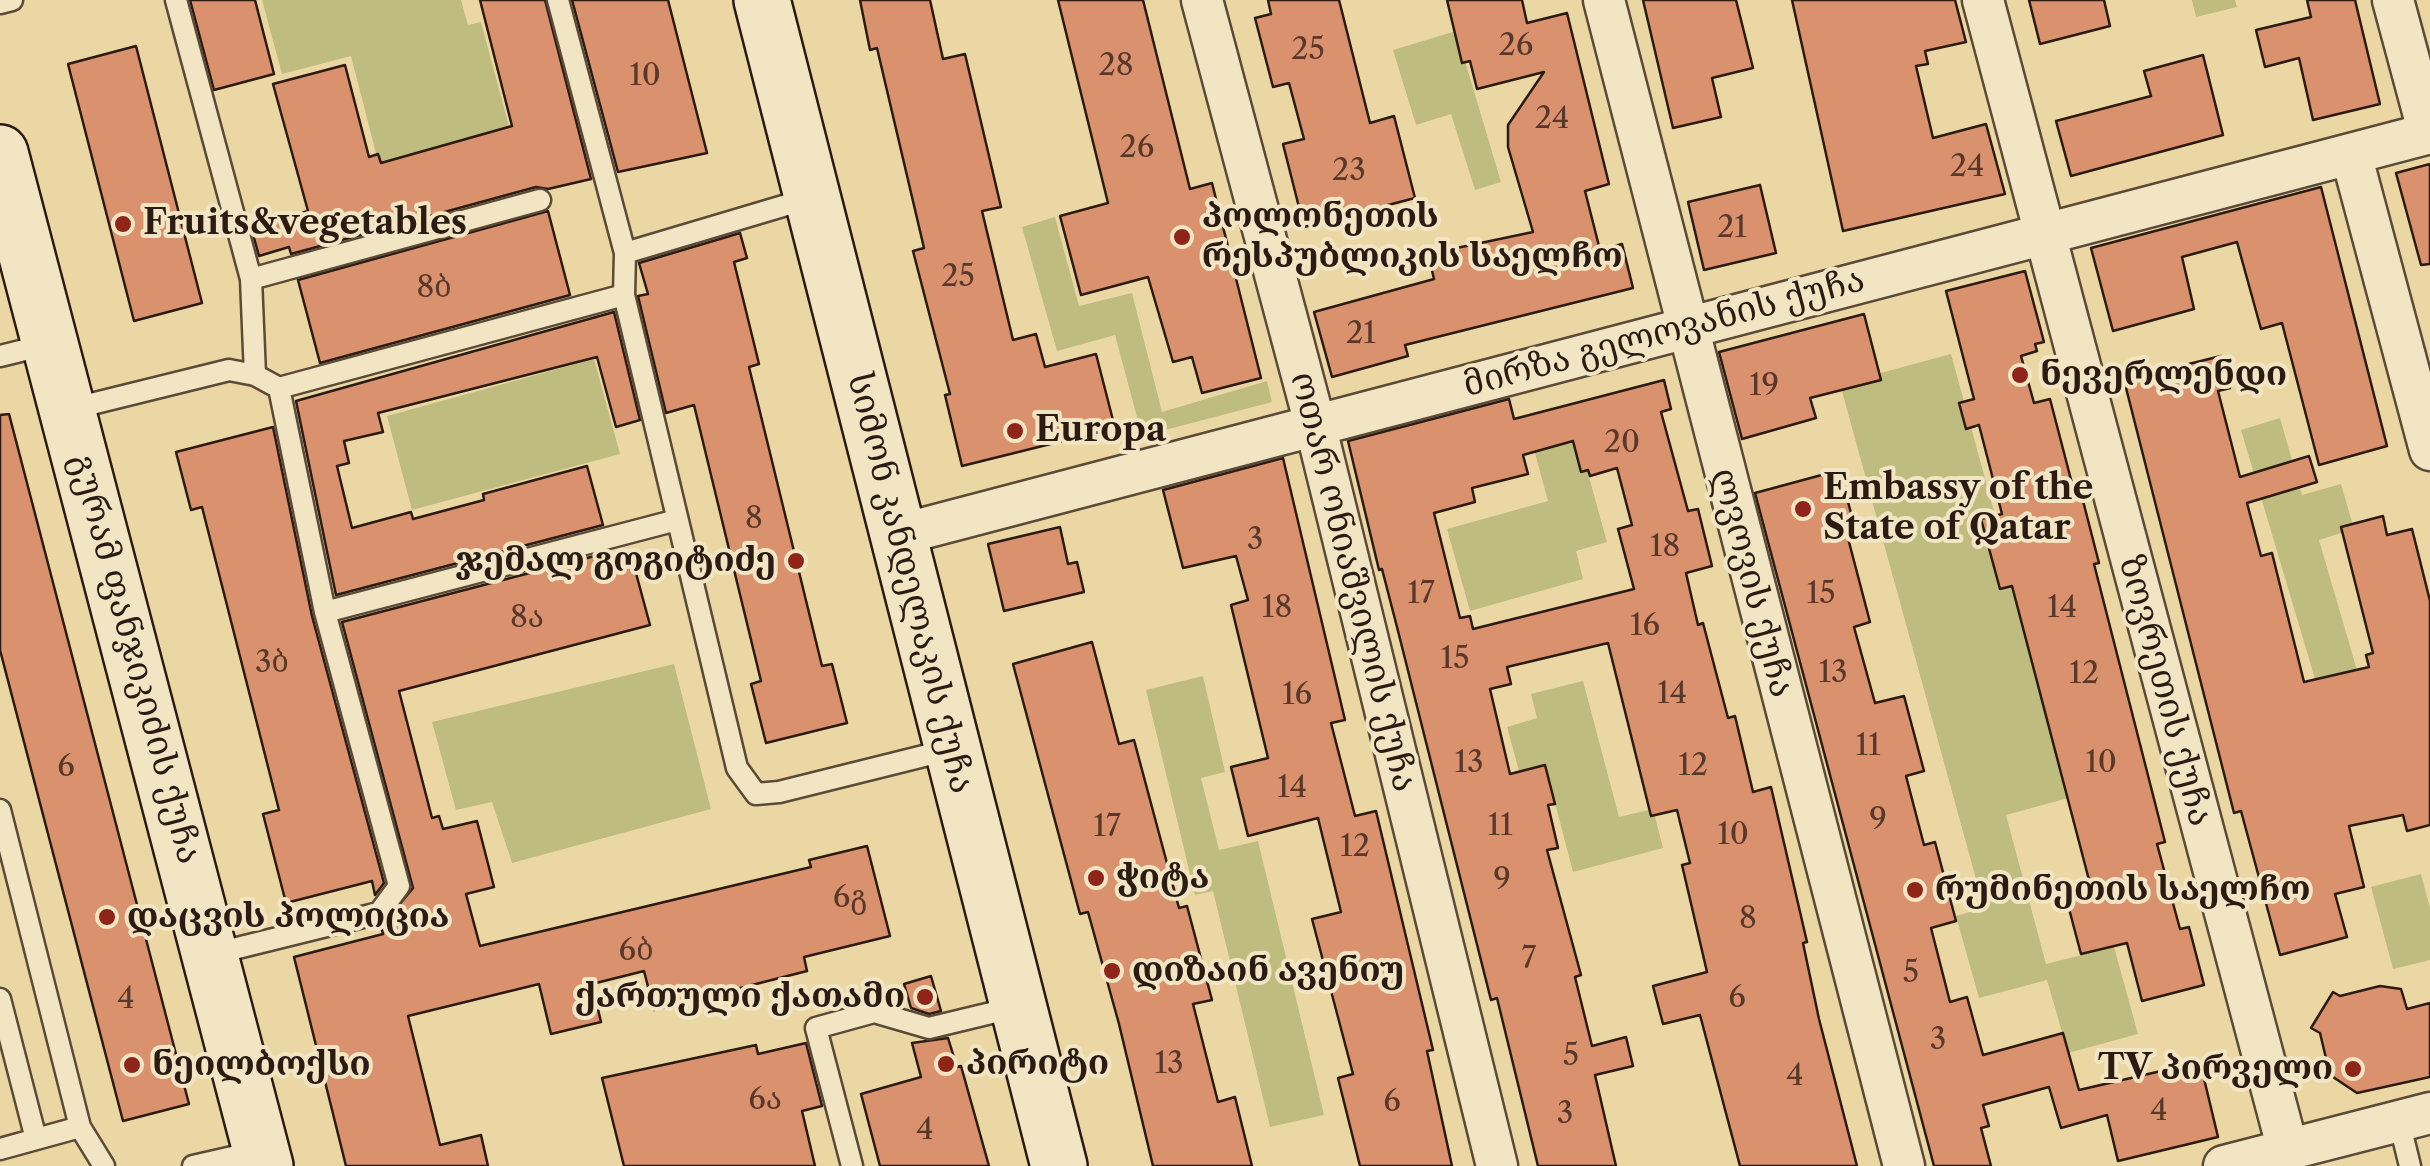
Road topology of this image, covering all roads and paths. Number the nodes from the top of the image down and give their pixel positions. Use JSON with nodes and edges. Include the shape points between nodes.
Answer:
{"nodes":[{"id":1,"x":12,"y":0,"type":"edge"},
{"id":2,"x":176,"y":0,"type":"edge"},
{"id":3,"x":558,"y":0,"type":"edge"},
{"id":4,"x":762,"y":0,"type":"edge"},
{"id":5,"x":1202,"y":0,"type":"edge"},
{"id":6,"x":1604,"y":0,"type":"edge"},
{"id":7,"x":1983,"y":0,"type":"edge"},
{"id":8,"x":2393,"y":0,"type":"edge"},
{"id":9,"x":0,"y":3,"type":"edge"},
{"id":10,"x":2429,"y":134,"type":"edge"},
{"id":11,"x":0,"y":153,"type":"edge"},
{"id":12,"x":2350,"y":154,"type":"junction"},
{"id":13,"x":812,"y":197,"type":"junction"},
{"id":14,"x":540,"y":200,"type":"dead end"},
{"id":15,"x":2042,"y":235,"type":"junction"},
{"id":16,"x":624,"y":253,"type":"junction"},
{"id":17,"x":251,"y":279,"type":"junction"},
{"id":18,"x":624,"y":296,"type":"junction"},
{"id":19,"x":1686,"y":328,"type":"junction"},
{"id":20,"x":26,"y":350,"type":"edge"},
{"id":21,"x":255,"y":375,"type":"junction"},
{"id":22,"x":279,"y":388,"type":"junction"},
{"id":23,"x":69,"y":409,"type":"junction"},
{"id":24,"x":1316,"y":424,"type":"junction"},
{"id":25,"x":2430,"y":450,"type":"edge"},
{"id":26,"x":676,"y":520,"type":"junction"},
{"id":27,"x":898,"y":536,"type":"junction"},
{"id":28,"x":326,"y":612,"type":"junction"},
{"id":29,"x":952,"y":750,"type":"junction"},
{"id":30,"x":0,"y":810,"type":"edge"},
{"id":31,"x":212,"y":954,"type":"junction"},
{"id":32,"x":0,"y":1000,"type":"edge"},
{"id":33,"x":1018,"y":1006,"type":"junction"},
{"id":34,"x":2414,"y":1117,"type":"edge"},
{"id":35,"x":80,"y":1127,"type":"junction"},
{"id":36,"x":36,"y":1139,"type":"junction"},
{"id":37,"x":0,"y":1149,"type":"edge"},
{"id":38,"x":2288,"y":1150,"type":"junction"},
{"id":39,"x":263,"y":1158,"type":"edge"},
{"id":40,"x":104,"y":1166,"type":"edge"},
{"id":41,"x":192,"y":1166,"type":"edge"},
{"id":42,"x":852,"y":1166,"type":"edge"},
{"id":43,"x":1059,"y":1166,"type":"edge"},
{"id":44,"x":1497,"y":1166,"type":"edge"},
{"id":45,"x":1904,"y":1166,"type":"edge"},
{"id":46,"x":2224,"y":1166,"type":"edge"},
{"id":47,"x":2410,"y":1166,"type":"edge"}],
"edges":[{"from":1,"to":9,"type":"lane"},
{"from":2,"to":17,"type":"lane"},
{"from":3,"to":16,"type":"lane"},
{"from":4,"to":13,"type":"main road","name":"სიმონ კანდელაკის ქუჩა"},
{"from":5,"to":24,"type":"street","name":"ოთარ ონიაშვილის ქუჩა"},
{"from":6,"to":19,"type":"street","name":"ლვოვის ქუჩა"},
{"from":7,"to":15,"type":"street","name":"ზოვრეთის ქუჩა"},
{"from":8,"to":10,"type":"street"},
{"from":10,"to":12,"type":"street","name":"მირზა გელოვანის ქუჩა"},
{"from":11,"to":20,"type":"main road","name":"გურამ ფანჯიკიძის ქუჩა"},
{"from":12,"to":15,"type":"street","name":"მირზა გელოვანის ქუჩა"},
{"from":12,"to":25,"type":"street"},
{"from":13,"to":16,"type":"lane"},
{"from":13,"to":27,"type":"main road","name":"სიმონ კანდელაკის ქუჩა"},
{"from":14,"to":17,"type":"lane"},
{"from":15,"to":19,"type":"street","name":"მირზა გელოვანის ქუჩა"},
{"from":15,"to":38,"type":"street","name":"ზოვრეთის ქუჩა"},
{"from":16,"to":18,"type":"lane"},
{"from":17,"to":21,"type":"lane"},
{"from":18,"to":22,"type":"lane"},
{"from":18,"to":26,"type":"lane"},
{"from":19,"to":24,"type":"street","name":"მირზა გელოვანის ქუჩა"},
{"from":19,"to":45,"type":"street","name":"ლვოვის ქუჩა"},
{"from":20,"to":23,"type":"main road","name":"გურამ ფანჯიკიძის ქუჩა"},
{"from":21,"to":22,"type":"lane"},
{"from":21,"to":23,"type":"lane","via":[[229,370]]},
{"from":22,"to":28,"type":"lane"},
{"from":23,"to":31,"type":"main road","name":"გურამ ფანჯიკიძის ქუჩა"},
{"from":24,"to":27,"type":"street","name":"მირზა გელოვანის ქუჩა"},
{"from":24,"to":44,"type":"street","name":"ოთარ ონიაშვილის ქუჩა"},
{"from":26,"to":28,"type":"lane"},
{"from":26,"to":29,"type":"lane","via":[[737,768],[756,794]]},
{"from":27,"to":29,"type":"main road","name":"სიმონ კანდელაკის ქუჩა"},
{"from":28,"to":31,"type":"lane","via":[[398,886],[379,913]]},
{"from":29,"to":33,"type":"main road","name":"სიმონ კანდელაკის ქუჩა"},
{"from":30,"to":35,"type":"lane"},
{"from":31,"to":39,"type":"main road","name":"გურამ ფანჯიკიძის ქუჩა"},
{"from":32,"to":36,"type":"lane"},
{"from":33,"to":42,"type":"lane","via":[[929,1028],[874,1012],[816,1028]]},
{"from":33,"to":43,"type":"main road","name":"სიმონ კანდელაკის ქუჩა"},
{"from":34,"to":38,"type":"street"},
{"from":34,"to":47,"type":"lane"},
{"from":35,"to":36,"type":"lane"},
{"from":35,"to":40,"type":"lane"},
{"from":36,"to":37,"type":"lane"},
{"from":38,"to":46,"type":"street"},
{"from":39,"to":41,"type":"lane"}]}
